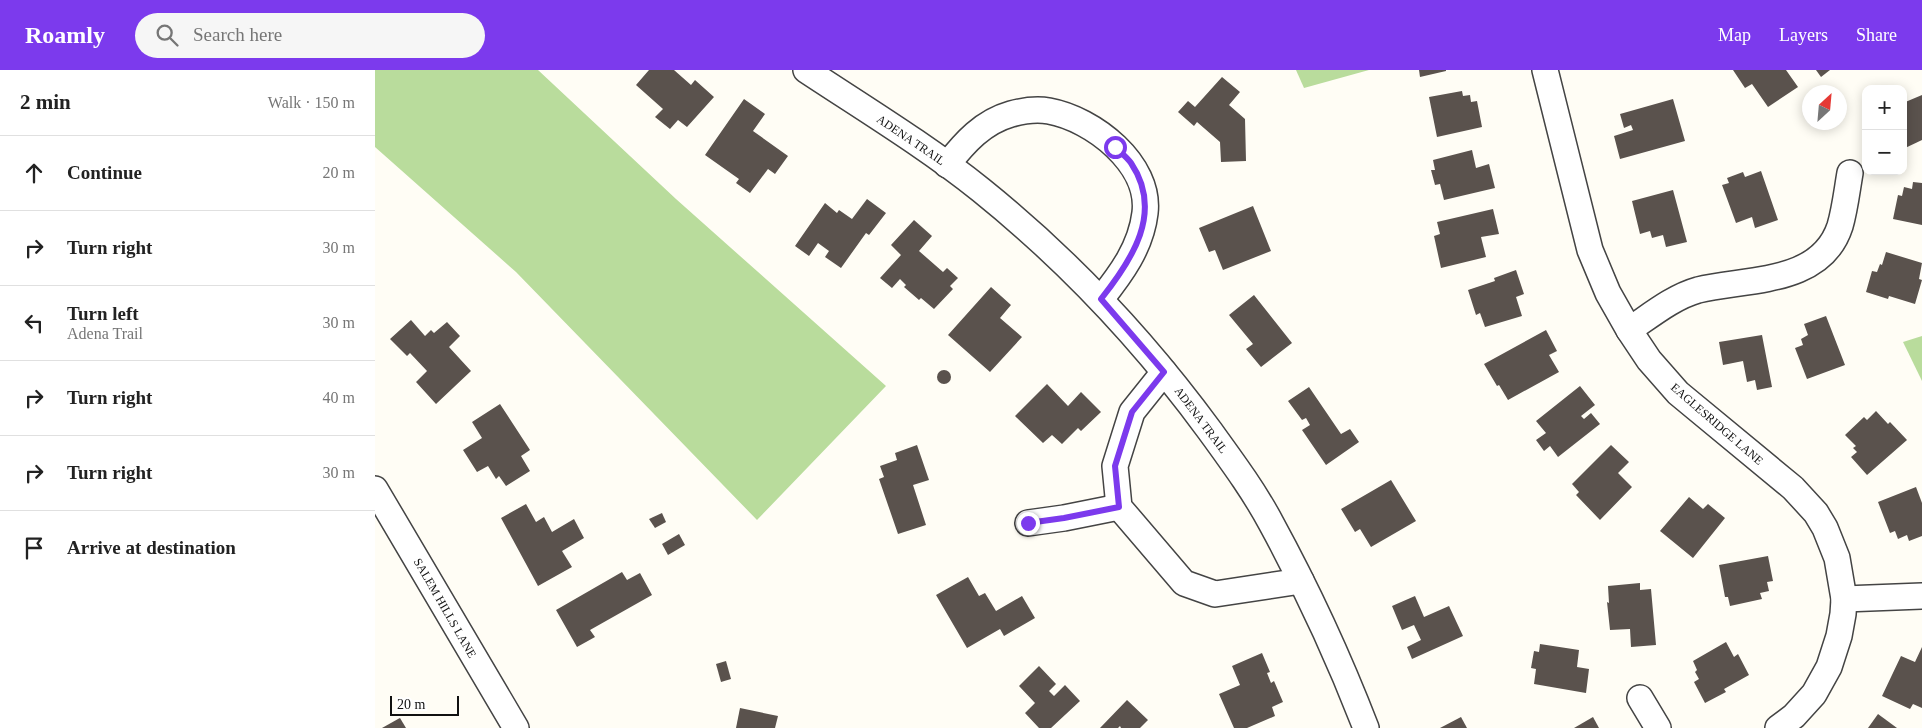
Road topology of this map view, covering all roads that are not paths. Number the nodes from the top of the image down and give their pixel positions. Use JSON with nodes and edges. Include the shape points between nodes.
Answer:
{"nodes":[{"id":1,"x":806,"y":70,"type":"edge"},
{"id":2,"x":1548,"y":71,"type":"edge"},
{"id":3,"x":947,"y":165,"type":"junction"},
{"id":4,"x":1850,"y":173,"type":"dead end"},
{"id":5,"x":1101,"y":299,"type":"junction"},
{"id":6,"x":1629,"y":330,"type":"junction"},
{"id":7,"x":1164,"y":372,"type":"junction"},
{"id":8,"x":375,"y":489,"type":"edge"},
{"id":9,"x":1119,"y":507,"type":"junction"},
{"id":10,"x":1028,"y":523,"type":"dead end"},
{"id":11,"x":1301,"y":581,"type":"junction"},
{"id":12,"x":1922,"y":596,"type":"edge"},
{"id":13,"x":1844,"y":599,"type":"junction"},
{"id":14,"x":1640,"y":698,"type":"dead end"},
{"id":15,"x":516,"y":728,"type":"edge"},
{"id":16,"x":1366,"y":728,"type":"edge"},
{"id":17,"x":1658,"y":728,"type":"edge"},
{"id":18,"x":1778,"y":728,"type":"edge"}],
"edges":[{"from":1,"to":3,"type":"street","name":"ADENA TRAIL"},
{"from":2,"to":6,"type":"street","name":"EAGLESRIDGE LANE","via":[[1590,250]]},
{"from":3,"to":5,"type":"street","name":"ADENA TRAIL","via":[[1040,239]]},
{"from":3,"to":5,"type":"street","via":[[978,131],[1012,114],[1029,112],[1048,111],[1063,115],[1086,126],[1115,147],[1131,162],[1140,180],[1145,194],[1145,212],[1135,250]]},
{"from":4,"to":6,"type":"street","via":[[1840,226],[1822,255],[1803,268],[1775,278],[1697,290],[1674,300]]},
{"from":5,"to":7,"type":"street","name":"ADENA TRAIL"},
{"from":6,"to":13,"type":"street","name":"EAGLESRIDGE LANE","via":[[1649,360],[1678,393],[1793,488],[1816,513],[1837,558]]},
{"from":7,"to":9,"type":"street","via":[[1132,412],[1115,466]]},
{"from":7,"to":11,"type":"street","name":"ADENA TRAIL","via":[[1227,454],[1270,521]]},
{"from":8,"to":15,"type":"street","name":"SALEM HILLS LANE"},
{"from":9,"to":10,"type":"street"},
{"from":9,"to":11,"type":"street","via":[[1184,582],[1215,594]]},
{"from":11,"to":16,"type":"street","name":"ADENA TRAIL","via":[[1321,620]]},
{"from":12,"to":13,"type":"street"},
{"from":13,"to":18,"type":"street","name":"EAGLESRIDGE LANE","via":[[1839,636],[1829,667],[1814,694]]},
{"from":14,"to":17,"type":"street"}]}
